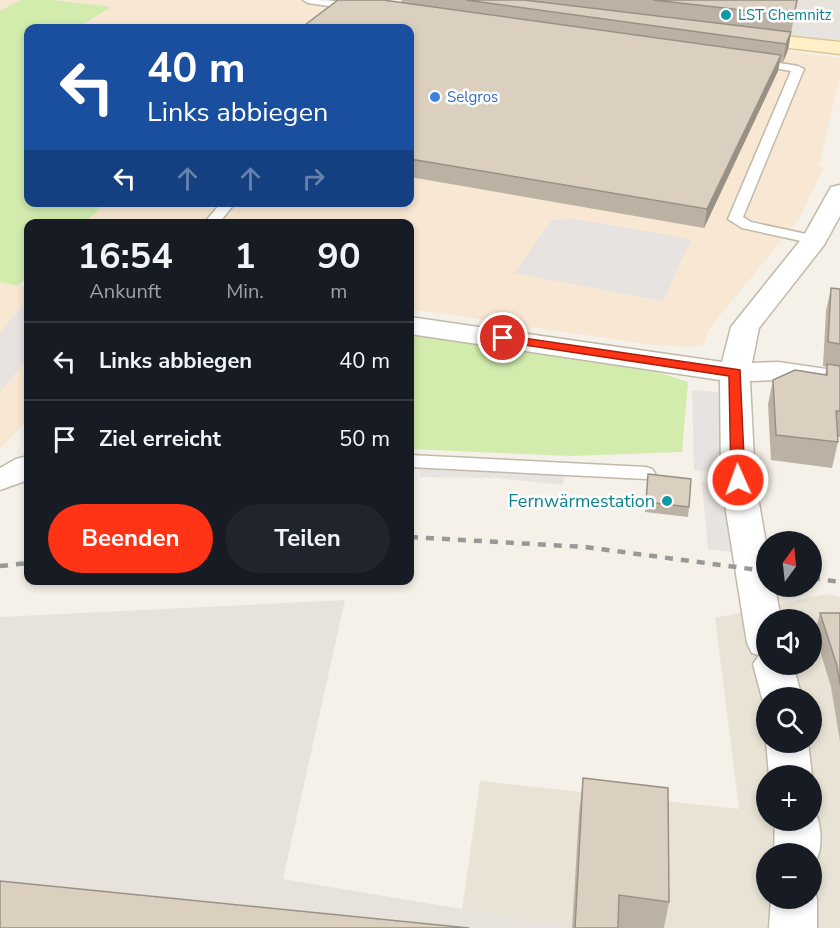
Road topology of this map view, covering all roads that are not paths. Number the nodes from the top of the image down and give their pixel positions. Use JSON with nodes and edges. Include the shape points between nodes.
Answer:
{"nodes":[{"id":1,"x":308,"y":0,"type":"edge"},
{"id":2,"x":366,"y":8,"type":"edge"},
{"id":3,"x":725,"y":36,"type":"edge"},
{"id":4,"x":840,"y":48,"type":"edge"},
{"id":5,"x":745,"y":61,"type":"edge"},
{"id":6,"x":840,"y":192,"type":"edge"},
{"id":7,"x":225,"y":207,"type":"edge"},
{"id":8,"x":215,"y":219,"type":"edge"},
{"id":9,"x":815,"y":240,"type":"junction"},
{"id":10,"x":414,"y":326,"type":"edge"},
{"id":11,"x":735,"y":373,"type":"junction"},
{"id":12,"x":840,"y":380,"type":"edge"},
{"id":13,"x":414,"y":461,"type":"edge"},
{"id":14,"x":646,"y":473,"type":"edge"},
{"id":15,"x":760,"y":609,"type":"edge"},
{"id":16,"x":794,"y":909,"type":"edge"},
{"id":17,"x":793,"y":928,"type":"edge"}],
"edges":[{"from":1,"to":2,"type":"lane"},
{"from":3,"to":4,"type":"street"},
{"from":5,"to":9,"type":"lane","via":[[798,69],[735,219]]},
{"from":6,"to":9,"type":"street"},
{"from":7,"to":8,"type":"lane"},
{"from":9,"to":11,"type":"street","via":[[745,327]]},
{"from":10,"to":11,"type":"street"},
{"from":11,"to":12,"type":"street","via":[[778,371]]},
{"from":11,"to":15,"type":"street","via":[[738,480]]},
{"from":13,"to":14,"type":"lane"},
{"from":16,"to":17,"type":"street"}]}
